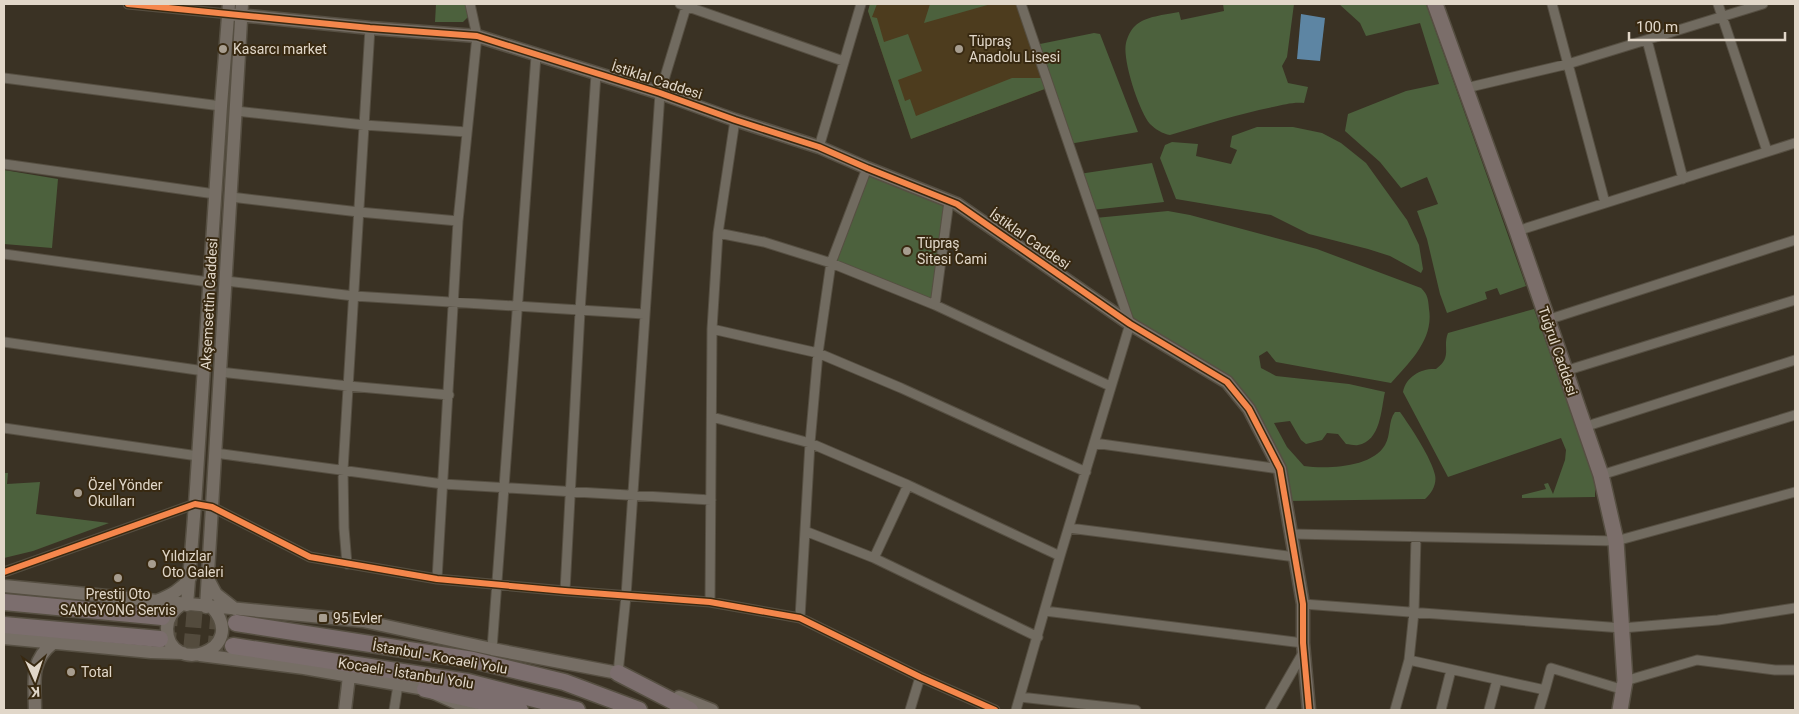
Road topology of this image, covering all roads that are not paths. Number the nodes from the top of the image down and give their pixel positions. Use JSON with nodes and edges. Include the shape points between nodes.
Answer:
{"nodes":[{"id":1,"x":128,"y":4,"type":"edge"},
{"id":2,"x":470,"y":4,"type":"edge"},
{"id":3,"x":684,"y":4,"type":"edge"},
{"id":4,"x":862,"y":4,"type":"edge"},
{"id":5,"x":1021,"y":4,"type":"edge"},
{"id":6,"x":1435,"y":4,"type":"edge"},
{"id":7,"x":1552,"y":4,"type":"edge"},
{"id":8,"x":1718,"y":4,"type":"edge"},
{"id":9,"x":1763,"y":4,"type":"edge"},
{"id":10,"x":228,"y":9,"type":"edge"},
{"id":11,"x":242,"y":9,"type":"edge"},
{"id":12,"x":1722,"y":18,"type":"junction"},
{"id":13,"x":370,"y":28,"type":"junction"},
{"id":14,"x":477,"y":36,"type":"junction"},
{"id":15,"x":1647,"y":40,"type":"junction"},
{"id":16,"x":536,"y":56,"type":"junction"},
{"id":17,"x":843,"y":61,"type":"junction"},
{"id":18,"x":1568,"y":64,"type":"junction"},
{"id":19,"x":596,"y":74,"type":"junction"},
{"id":20,"x":4,"y":78,"type":"edge"},
{"id":21,"x":1466,"y":88,"type":"junction"},
{"id":22,"x":660,"y":92,"type":"junction"},
{"id":23,"x":221,"y":106,"type":"junction"},
{"id":24,"x":236,"y":111,"type":"junction"},
{"id":25,"x":735,"y":120,"type":"junction"},
{"id":26,"x":364,"y":124,"type":"junction"},
{"id":27,"x":466,"y":132,"type":"junction"},
{"id":28,"x":1795,"y":143,"type":"edge"},
{"id":29,"x":819,"y":147,"type":"junction"},
{"id":30,"x":1768,"y":151,"type":"junction"},
{"id":31,"x":4,"y":164,"type":"edge"},
{"id":32,"x":867,"y":168,"type":"junction"},
{"id":33,"x":1683,"y":179,"type":"junction"},
{"id":34,"x":215,"y":194,"type":"junction"},
{"id":35,"x":230,"y":197,"type":"junction"},
{"id":36,"x":949,"y":201,"type":"junction"},
{"id":37,"x":1605,"y":203,"type":"junction"},
{"id":38,"x":359,"y":212,"type":"junction"},
{"id":39,"x":458,"y":221,"type":"junction"},
{"id":40,"x":1517,"y":231,"type":"junction"},
{"id":41,"x":718,"y":233,"type":"junction"},
{"id":42,"x":1795,"y":240,"type":"edge"},
{"id":43,"x":4,"y":254,"type":"edge"},
{"id":44,"x":831,"y":263,"type":"junction"},
{"id":45,"x":226,"y":281,"type":"junction"},
{"id":46,"x":209,"y":282,"type":"junction"},
{"id":47,"x":354,"y":296,"type":"junction"},
{"id":48,"x":1795,"y":300,"type":"edge"},
{"id":49,"x":453,"y":303,"type":"junction"},
{"id":50,"x":935,"y":305,"type":"junction"},
{"id":51,"x":517,"y":306,"type":"junction"},
{"id":52,"x":580,"y":311,"type":"junction"},
{"id":53,"x":644,"y":314,"type":"junction"},
{"id":54,"x":1546,"y":320,"type":"junction"},
{"id":55,"x":1130,"y":324,"type":"junction"},
{"id":56,"x":712,"y":328,"type":"junction"},
{"id":57,"x":4,"y":342,"type":"edge"},
{"id":58,"x":818,"y":353,"type":"junction"},
{"id":59,"x":1795,"y":360,"type":"edge"},
{"id":60,"x":204,"y":371,"type":"junction"},
{"id":61,"x":1565,"y":371,"type":"junction"},
{"id":62,"x":220,"y":372,"type":"junction"},
{"id":63,"x":348,"y":386,"type":"junction"},
{"id":64,"x":1110,"y":386,"type":"junction"},
{"id":65,"x":449,"y":395,"type":"junction"},
{"id":66,"x":1795,"y":415,"type":"edge"},
{"id":67,"x":712,"y":417,"type":"junction"},
{"id":68,"x":1584,"y":426,"type":"junction"},
{"id":69,"x":4,"y":428,"type":"edge"},
{"id":70,"x":810,"y":442,"type":"junction"},
{"id":71,"x":1094,"y":443,"type":"junction"},
{"id":72,"x":216,"y":453,"type":"junction"},
{"id":73,"x":198,"y":456,"type":"junction"},
{"id":74,"x":1280,"y":469,"type":"junction"},
{"id":75,"x":343,"y":470,"type":"junction"},
{"id":76,"x":1086,"y":472,"type":"junction"},
{"id":77,"x":1601,"y":475,"type":"junction"},
{"id":78,"x":443,"y":484,"type":"junction"},
{"id":79,"x":908,"y":485,"type":"junction"},
{"id":80,"x":503,"y":488,"type":"junction"},
{"id":81,"x":1795,"y":492,"type":"edge"},
{"id":82,"x":570,"y":493,"type":"junction"},
{"id":83,"x":632,"y":495,"type":"junction"},
{"id":84,"x":711,"y":500,"type":"junction"},
{"id":85,"x":195,"y":504,"type":"junction"},
{"id":86,"x":212,"y":508,"type":"junction"},
{"id":87,"x":1069,"y":528,"type":"junction"},
{"id":88,"x":805,"y":531,"type":"junction"},
{"id":89,"x":1292,"y":534,"type":"junction"},
{"id":90,"x":1416,"y":537,"type":"junction"},
{"id":91,"x":1616,"y":541,"type":"junction"},
{"id":92,"x":1060,"y":556,"type":"junction"},
{"id":93,"x":1296,"y":556,"type":"junction"},
{"id":94,"x":874,"y":558,"type":"junction"},
{"id":95,"x":347,"y":564,"type":"junction"},
{"id":96,"x":4,"y":572,"type":"edge"},
{"id":97,"x":190,"y":578,"type":"junction"},
{"id":98,"x":208,"y":579,"type":"junction"},
{"id":99,"x":437,"y":579,"type":"junction"},
{"id":100,"x":496,"y":584,"type":"junction"},
{"id":101,"x":4,"y":586,"type":"edge"},
{"id":102,"x":564,"y":591,"type":"junction"},
{"id":103,"x":626,"y":596,"type":"junction"},
{"id":104,"x":4,"y":602,"type":"edge"},
{"id":105,"x":710,"y":602,"type":"junction"},
{"id":106,"x":185,"y":604,"type":"junction"},
{"id":107,"x":1303,"y":604,"type":"junction"},
{"id":108,"x":209,"y":607,"type":"junction"},
{"id":109,"x":1795,"y":608,"type":"edge"},
{"id":110,"x":159,"y":609,"type":"junction"},
{"id":111,"x":1045,"y":611,"type":"junction"},
{"id":112,"x":1414,"y":612,"type":"junction"},
{"id":113,"x":237,"y":616,"type":"junction"},
{"id":114,"x":800,"y":618,"type":"junction"},
{"id":115,"x":4,"y":625,"type":"edge"},
{"id":116,"x":1622,"y":628,"type":"junction"},
{"id":117,"x":1038,"y":637,"type":"junction"},
{"id":118,"x":4,"y":638,"type":"edge"},
{"id":119,"x":160,"y":639,"type":"tunnel mouth"},
{"id":120,"x":53,"y":643,"type":"junction"},
{"id":121,"x":233,"y":646,"type":"tunnel mouth"},
{"id":122,"x":1304,"y":647,"type":"junction"},
{"id":123,"x":492,"y":649,"type":"junction"},
{"id":124,"x":183,"y":653,"type":"junction"},
{"id":125,"x":200,"y":655,"type":"junction"},
{"id":126,"x":1410,"y":660,"type":"junction"},
{"id":127,"x":1451,"y":670,"type":"junction"},
{"id":128,"x":1795,"y":670,"type":"edge"},
{"id":129,"x":618,"y":673,"type":"junction"},
{"id":130,"x":350,"y":676,"type":"junction"},
{"id":131,"x":920,"y":677,"type":"junction"},
{"id":132,"x":1497,"y":680,"type":"junction"},
{"id":133,"x":398,"y":685,"type":"junction"},
{"id":134,"x":1624,"y":685,"type":"junction"},
{"id":135,"x":425,"y":689,"type":"junction"},
{"id":136,"x":1545,"y":690,"type":"junction"},
{"id":137,"x":1020,"y":697,"type":"junction"},
{"id":138,"x":35,"y":710,"type":"edge"},
{"id":139,"x":345,"y":710,"type":"edge"},
{"id":140,"x":394,"y":710,"type":"edge"},
{"id":141,"x":472,"y":710,"type":"edge"},
{"id":142,"x":520,"y":710,"type":"edge"},
{"id":143,"x":577,"y":710,"type":"edge"},
{"id":144,"x":639,"y":710,"type":"edge"},
{"id":145,"x":690,"y":710,"type":"edge"},
{"id":146,"x":712,"y":710,"type":"edge"},
{"id":147,"x":910,"y":710,"type":"edge"},
{"id":148,"x":994,"y":710,"type":"edge"},
{"id":149,"x":1016,"y":710,"type":"edge"},
{"id":150,"x":1136,"y":710,"type":"edge"},
{"id":151,"x":1270,"y":710,"type":"edge"},
{"id":152,"x":1310,"y":710,"type":"edge"},
{"id":153,"x":1395,"y":710,"type":"edge"},
{"id":154,"x":1441,"y":710,"type":"edge"},
{"id":155,"x":1488,"y":710,"type":"edge"},
{"id":156,"x":1539,"y":710,"type":"edge"},
{"id":157,"x":1620,"y":710,"type":"edge"}],
"edges":[{"from":1,"to":10,"type":"street","name":"İstiklal Caddesi"},
{"from":2,"to":14,"type":"street"},
{"from":3,"to":17,"type":"street"},
{"from":3,"to":22,"type":"street"},
{"from":4,"to":17,"type":"street"},
{"from":5,"to":55,"type":"street"},
{"from":6,"to":21,"type":"main road","name":"Tuğrul Caddesi"},
{"from":7,"to":18,"type":"street"},
{"from":8,"to":12,"type":"street"},
{"from":9,"to":12,"type":"street"},
{"from":10,"to":11,"type":"main road","name":"İstiklal Caddesi"},
{"from":10,"to":23,"type":"main road","name":"Akşemsettin Caddesi"},
{"from":11,"to":13,"type":"main road","name":"İstiklal Caddesi"},
{"from":11,"to":24,"type":"main road","name":"Akşemsettin Caddesi"},
{"from":12,"to":15,"type":"street"},
{"from":12,"to":30,"type":"street"},
{"from":13,"to":14,"type":"main road","name":"İstiklal Caddesi"},
{"from":13,"to":26,"type":"street"},
{"from":14,"to":16,"type":"main road","name":"İstiklal Caddesi"},
{"from":14,"to":27,"type":"street"},
{"from":15,"to":18,"type":"street"},
{"from":15,"to":33,"type":"street"},
{"from":16,"to":19,"type":"main road","name":"İstiklal Caddesi"},
{"from":16,"to":51,"type":"street"},
{"from":17,"to":29,"type":"street"},
{"from":18,"to":21,"type":"street"},
{"from":18,"to":37,"type":"street"},
{"from":19,"to":22,"type":"main road","name":"İstiklal Caddesi"},
{"from":19,"to":52,"type":"street"},
{"from":20,"to":23,"type":"street"},
{"from":21,"to":40,"type":"main road","name":"Tuğrul Caddesi"},
{"from":22,"to":25,"type":"main road","name":"İstiklal Caddesi"},
{"from":22,"to":53,"type":"street"},
{"from":23,"to":34,"type":"main road","name":"Akşemsettin Caddesi"},
{"from":24,"to":26,"type":"street"},
{"from":24,"to":35,"type":"main road","name":"Akşemsettin Caddesi"},
{"from":25,"to":29,"type":"main road","name":"İstiklal Caddesi"},
{"from":25,"to":41,"type":"street"},
{"from":26,"to":27,"type":"street"},
{"from":26,"to":38,"type":"street"},
{"from":27,"to":39,"type":"street"},
{"from":28,"to":30,"type":"street"},
{"from":29,"to":32,"type":"main road","name":"İstiklal Caddesi"},
{"from":30,"to":33,"type":"street"},
{"from":31,"to":34,"type":"street"},
{"from":32,"to":36,"type":"main road","name":"İstiklal Caddesi"},
{"from":32,"to":44,"type":"street"},
{"from":33,"to":37,"type":"street"},
{"from":34,"to":46,"type":"main road","name":"Akşemsettin Caddesi"},
{"from":35,"to":38,"type":"street"},
{"from":35,"to":45,"type":"main road","name":"Akşemsettin Caddesi"},
{"from":36,"to":50,"type":"street"},
{"from":36,"to":55,"type":"main road","name":"İstiklal Caddesi"},
{"from":37,"to":40,"type":"street"},
{"from":38,"to":39,"type":"street"},
{"from":38,"to":47,"type":"street"},
{"from":39,"to":49,"type":"street"},
{"from":40,"to":54,"type":"main road","name":"Tuğrul Caddesi"},
{"from":41,"to":44,"type":"street","via":[[764,242]]},
{"from":41,"to":56,"type":"street"},
{"from":42,"to":54,"type":"street"},
{"from":43,"to":46,"type":"street"},
{"from":44,"to":50,"type":"street"},
{"from":44,"to":58,"type":"street"},
{"from":45,"to":47,"type":"street"},
{"from":45,"to":62,"type":"main road","name":"Akşemsettin Caddesi"},
{"from":46,"to":60,"type":"main road","name":"Akşemsettin Caddesi"},
{"from":47,"to":49,"type":"street"},
{"from":47,"to":63,"type":"street"},
{"from":48,"to":61,"type":"street"},
{"from":49,"to":51,"type":"street"},
{"from":49,"to":65,"type":"street"},
{"from":50,"to":64,"type":"street"},
{"from":51,"to":52,"type":"street"},
{"from":51,"to":80,"type":"street"},
{"from":52,"to":53,"type":"street"},
{"from":52,"to":82,"type":"street"},
{"from":53,"to":83,"type":"street"},
{"from":54,"to":61,"type":"main road","name":"Tuğrul Caddesi"},
{"from":55,"to":64,"type":"street"},
{"from":55,"to":74,"type":"main road","name":"İstiklal Caddesi","via":[[1228,382],[1249,409]]},
{"from":56,"to":58,"type":"street"},
{"from":56,"to":67,"type":"street"},
{"from":57,"to":60,"type":"street"},
{"from":58,"to":70,"type":"street"},
{"from":58,"to":76,"type":"street"},
{"from":59,"to":68,"type":"street"},
{"from":60,"to":73,"type":"main road","name":"Akşemsettin Caddesi"},
{"from":61,"to":68,"type":"main road","name":"Tuğrul Caddesi"},
{"from":62,"to":63,"type":"street"},
{"from":62,"to":72,"type":"main road","name":"Akşemsettin Caddesi"},
{"from":63,"to":65,"type":"street"},
{"from":63,"to":75,"type":"street"},
{"from":64,"to":71,"type":"street"},
{"from":65,"to":78,"type":"street"},
{"from":66,"to":77,"type":"street"},
{"from":67,"to":70,"type":"street"},
{"from":67,"to":84,"type":"street"},
{"from":68,"to":77,"type":"main road","name":"Tuğrul Caddesi"},
{"from":69,"to":73,"type":"street"},
{"from":70,"to":79,"type":"street"},
{"from":70,"to":88,"type":"street"},
{"from":71,"to":74,"type":"street"},
{"from":71,"to":76,"type":"street"},
{"from":72,"to":75,"type":"street"},
{"from":72,"to":86,"type":"main road","name":"Akşemsettin Caddesi"},
{"from":73,"to":85,"type":"main road","name":"Akşemsettin Caddesi"},
{"from":74,"to":89,"type":"main road","name":"İstiklal Caddesi"},
{"from":75,"to":78,"type":"street"},
{"from":75,"to":95,"type":"street"},
{"from":76,"to":87,"type":"street"},
{"from":77,"to":91,"type":"main road","name":"Tuğrul Caddesi"},
{"from":78,"to":80,"type":"street"},
{"from":78,"to":99,"type":"street"},
{"from":79,"to":92,"type":"street"},
{"from":79,"to":94,"type":"street"},
{"from":80,"to":82,"type":"street"},
{"from":80,"to":100,"type":"street"},
{"from":81,"to":91,"type":"street"},
{"from":82,"to":83,"type":"street"},
{"from":82,"to":102,"type":"street"},
{"from":83,"to":84,"type":"street"},
{"from":83,"to":103,"type":"street"},
{"from":84,"to":105,"type":"street"},
{"from":85,"to":86,"type":"street"},
{"from":85,"to":96,"type":"street"},
{"from":85,"to":97,"type":"main road","name":"Akşemsettin Caddesi"},
{"from":86,"to":95,"type":"street","via":[[310,557]]},
{"from":86,"to":98,"type":"main road","name":"Akşemsettin Caddesi"},
{"from":87,"to":92,"type":"street"},
{"from":87,"to":93,"type":"street"},
{"from":88,"to":94,"type":"street"},
{"from":88,"to":114,"type":"street"},
{"from":89,"to":90,"type":"street"},
{"from":89,"to":93,"type":"main road","name":"İstiklal Caddesi"},
{"from":90,"to":91,"type":"street"},
{"from":90,"to":112,"type":"street"},
{"from":91,"to":116,"type":"main road","name":"Tuğrul Caddesi"},
{"from":92,"to":111,"type":"street"},
{"from":93,"to":107,"type":"main road","name":"İstiklal Caddesi"},
{"from":94,"to":117,"type":"street"},
{"from":95,"to":99,"type":"street"},
{"from":97,"to":106,"type":"main road","name":"Akşemsettin Caddesi"},
{"from":97,"to":110,"type":"main road"},
{"from":98,"to":108,"type":"main road","name":"Akşemsettin Caddesi"},
{"from":98,"to":113,"type":"main road","via":[[216,594]]},
{"from":99,"to":100,"type":"street"},
{"from":100,"to":102,"type":"street"},
{"from":100,"to":123,"type":"street"},
{"from":101,"to":110,"type":"main road"},
{"from":102,"to":103,"type":"street"},
{"from":103,"to":105,"type":"street"},
{"from":103,"to":129,"type":"street"},
{"from":104,"to":110,"type":"highway"},
{"from":105,"to":114,"type":"street"},
{"from":106,"to":108,"type":"main road"},
{"from":106,"to":110,"type":"main road"},
{"from":106,"to":124,"type":"main road","via":[[175,609],[167,624],[170,642]]},
{"from":107,"to":112,"type":"street"},
{"from":107,"to":122,"type":"main road","name":"İstiklal Caddesi"},
{"from":108,"to":113,"type":"main road"},
{"from":108,"to":125,"type":"main road","via":[[217,614],[222,631],[215,646]]},
{"from":109,"to":116,"type":"street","via":[[1718,620]]},
{"from":111,"to":117,"type":"street"},
{"from":111,"to":122,"type":"street"},
{"from":112,"to":116,"type":"street"},
{"from":112,"to":126,"type":"street"},
{"from":113,"to":123,"type":"main road","via":[[363,622]]},
{"from":113,"to":144,"type":"highway","name":"İstanbul - Kocaeli Yolu","via":[[473,660],[564,682]]},
{"from":114,"to":131,"type":"street"},
{"from":115,"to":119,"type":"highway"},
{"from":116,"to":134,"type":"main road","name":"Tuğrul Caddesi"},
{"from":117,"to":137,"type":"street"},
{"from":118,"to":120,"type":"main road"},
{"from":120,"to":124,"type":"main road"},
{"from":120,"to":138,"type":"main road","via":[[43,651],[36,666]]},
{"from":121,"to":143,"type":"highway","name":"Kocaeli - İstanbul Yolu","via":[[468,682]]},
{"from":122,"to":151,"type":"street"},
{"from":122,"to":152,"type":"main road","name":"İstiklal Caddesi"},
{"from":123,"to":129,"type":"main road"},
{"from":124,"to":125,"type":"main road"},
{"from":125,"to":130,"type":"main road"},
{"from":126,"to":127,"type":"street"},
{"from":126,"to":153,"type":"street"},
{"from":127,"to":132,"type":"street"},
{"from":127,"to":154,"type":"street"},
{"from":128,"to":134,"type":"street","via":[[1697,660]]},
{"from":129,"to":145,"type":"highway"},
{"from":129,"to":146,"type":"main road"},
{"from":130,"to":133,"type":"main road"},
{"from":130,"to":139,"type":"main road"},
{"from":131,"to":147,"type":"street"},
{"from":131,"to":148,"type":"street"},
{"from":132,"to":136,"type":"street"},
{"from":132,"to":155,"type":"street"},
{"from":133,"to":135,"type":"main road"},
{"from":133,"to":140,"type":"street"},
{"from":134,"to":136,"type":"street","via":[[1551,668]]},
{"from":134,"to":157,"type":"main road","name":"Tuğrul Caddesi"},
{"from":135,"to":141,"type":"main road"},
{"from":135,"to":142,"type":"highway"},
{"from":136,"to":156,"type":"street"},
{"from":137,"to":149,"type":"street"},
{"from":137,"to":150,"type":"street"}]}
